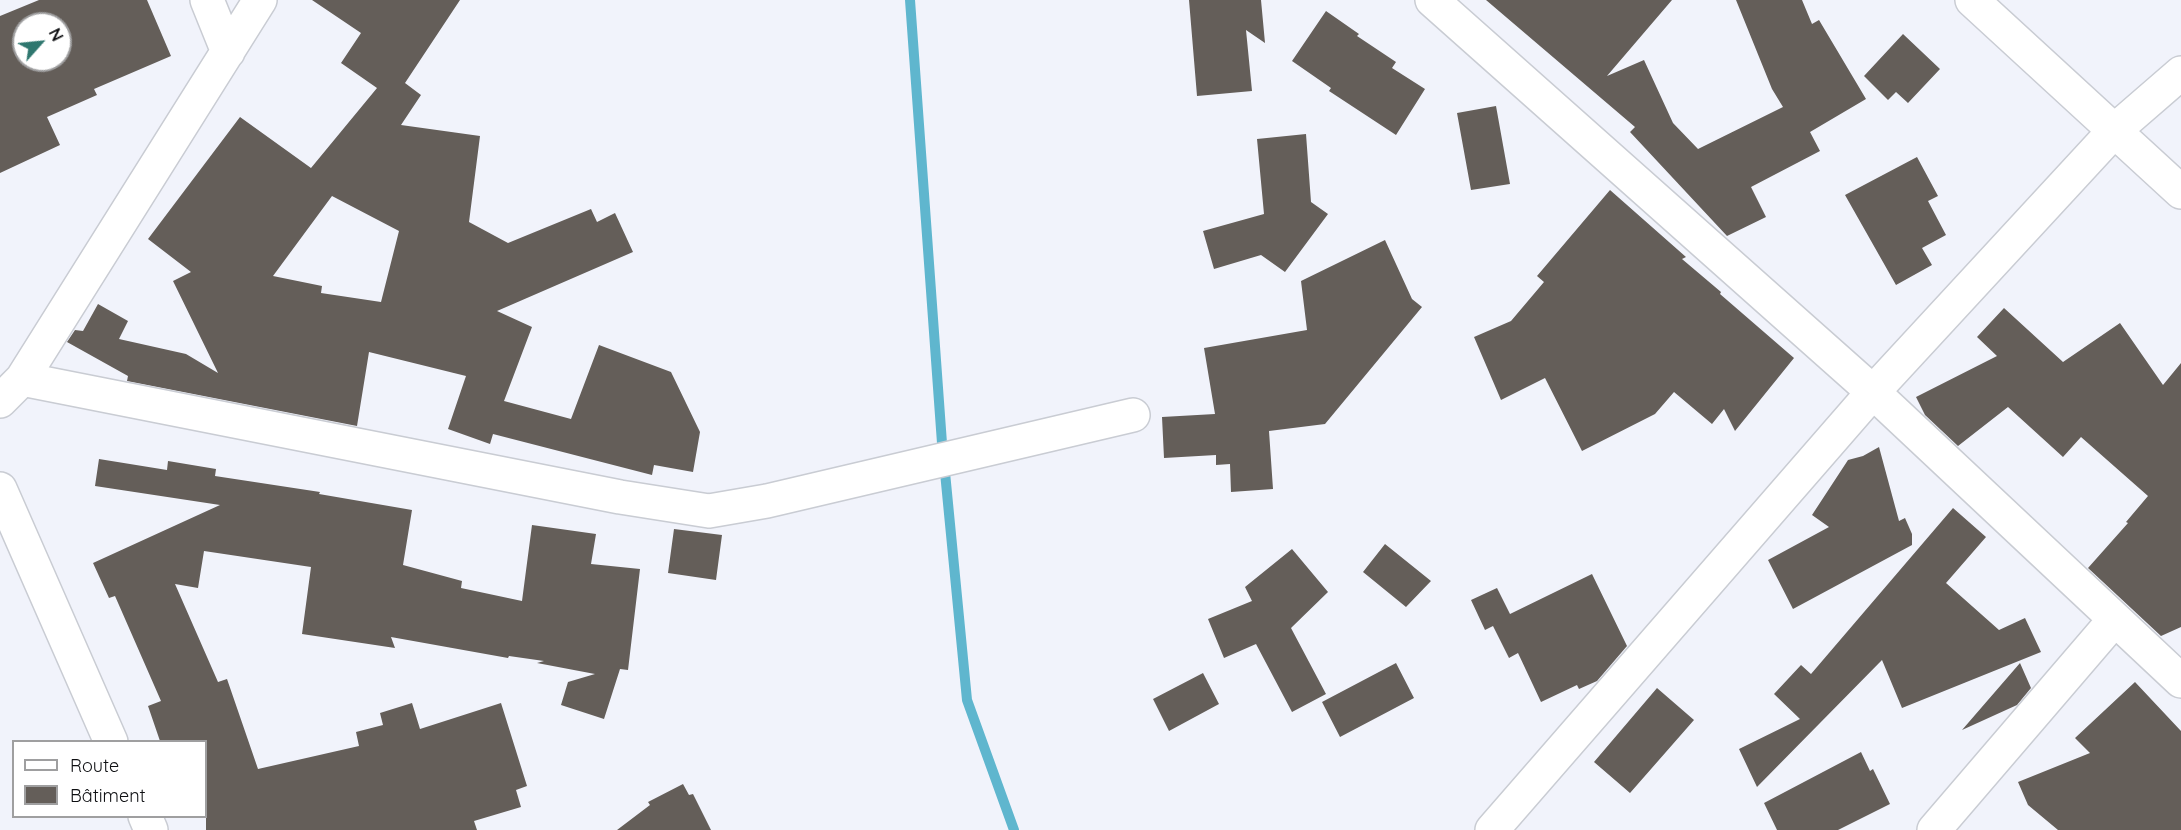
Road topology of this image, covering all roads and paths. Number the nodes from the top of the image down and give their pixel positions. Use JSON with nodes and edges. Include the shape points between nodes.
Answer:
{"nodes":[{"id":1,"x":207,"y":0,"type":"edge"},
{"id":2,"x":260,"y":0,"type":"edge"},
{"id":3,"x":1432,"y":0,"type":"edge"},
{"id":4,"x":1972,"y":0,"type":"edge"},
{"id":5,"x":228,"y":52,"type":"junction"},
{"id":6,"x":2181,"y":73,"type":"edge"},
{"id":7,"x":2114,"y":131,"type":"junction"},
{"id":8,"x":2181,"y":192,"type":"edge"},
{"id":9,"x":11,"y":390,"type":"edge"},
{"id":10,"x":1873,"y":392,"type":"junction"},
{"id":11,"x":1133,"y":415,"type":"dead end"},
{"id":12,"x":0,"y":489,"type":"edge"},
{"id":13,"x":2115,"y":619,"type":"junction"},
{"id":14,"x":2181,"y":681,"type":"edge"},
{"id":15,"x":111,"y":740,"type":"edge"},
{"id":16,"x":1492,"y":830,"type":"edge"},
{"id":17,"x":1934,"y":830,"type":"edge"}],
"edges":[{"from":1,"to":5,"type":"street"},
{"from":2,"to":5,"type":"street"},
{"from":3,"to":10,"type":"street"},
{"from":4,"to":7,"type":"street"},
{"from":5,"to":9,"type":"street"},
{"from":6,"to":7,"type":"street"},
{"from":7,"to":8,"type":"street"},
{"from":7,"to":10,"type":"street"},
{"from":9,"to":11,"type":"street","via":[[709,511],[767,501]]},
{"from":10,"to":13,"type":"street"},
{"from":10,"to":16,"type":"street"},
{"from":12,"to":15,"type":"street"},
{"from":13,"to":14,"type":"street"},
{"from":13,"to":17,"type":"street"}]}
